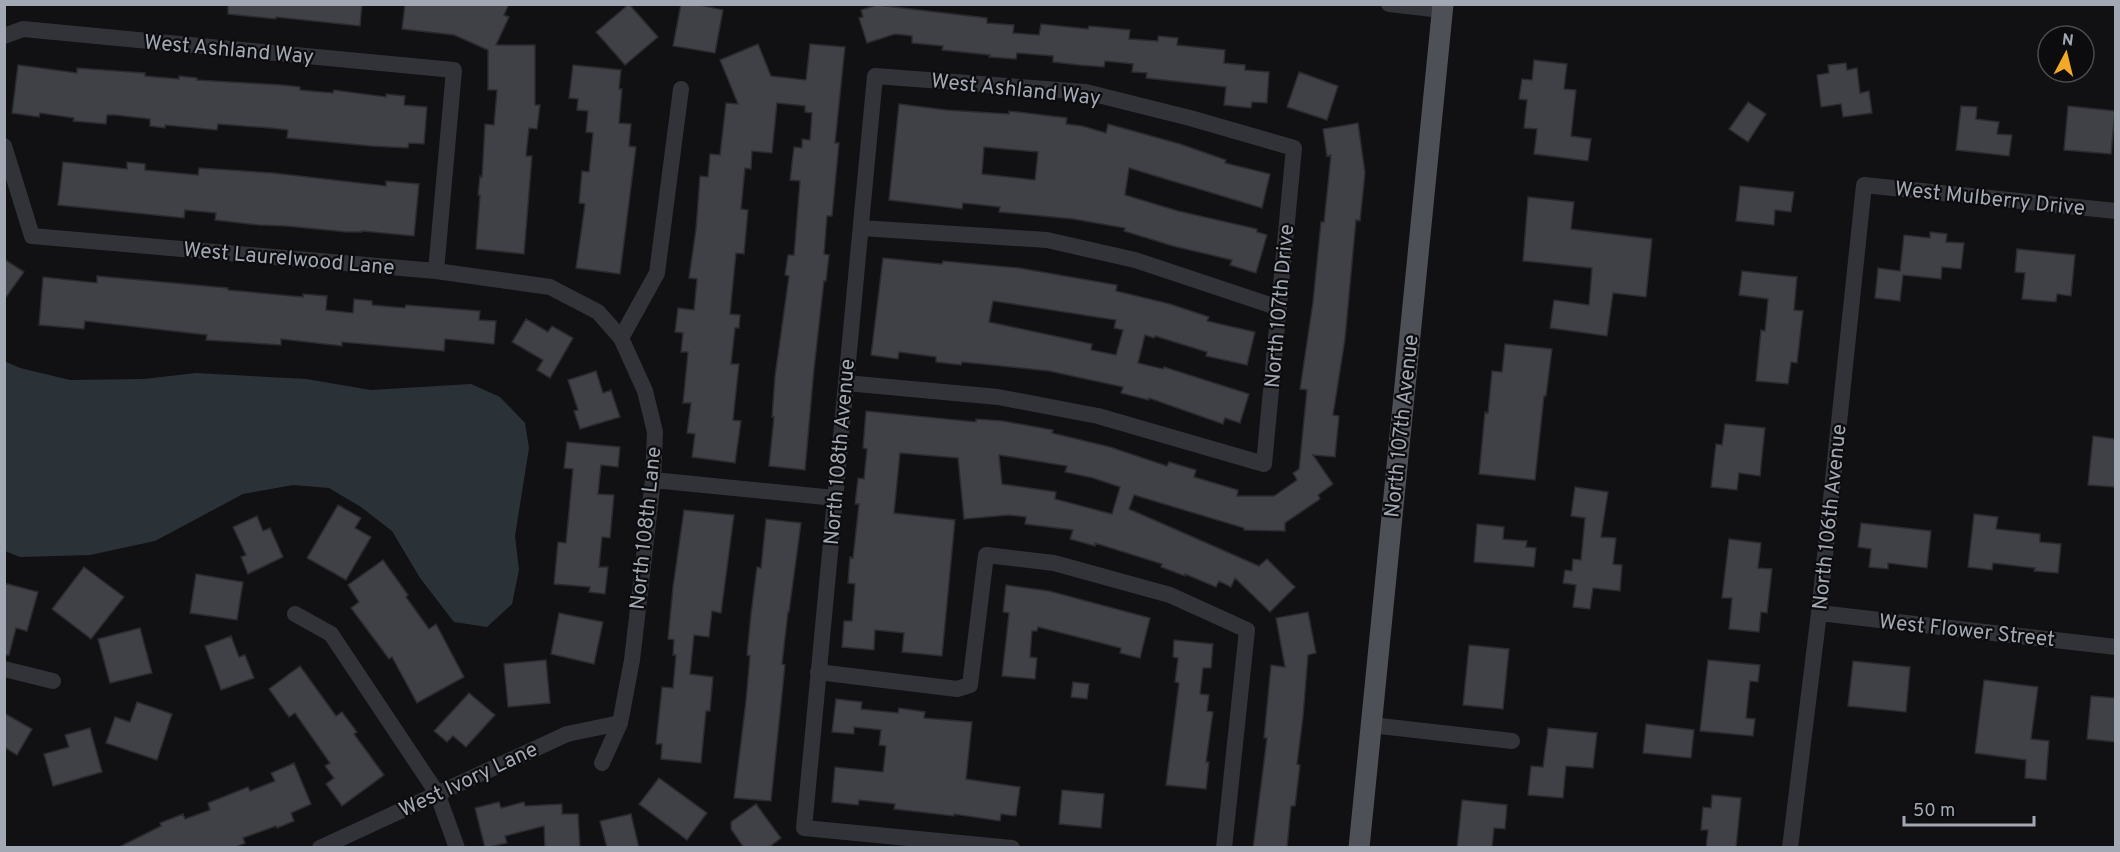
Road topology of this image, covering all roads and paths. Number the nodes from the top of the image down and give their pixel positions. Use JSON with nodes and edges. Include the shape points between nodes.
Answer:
{"nodes":[{"id":1,"x":1389,"y":4,"type":"edge"},
{"id":2,"x":1442,"y":7,"type":"edge"},
{"id":3,"x":4,"y":36,"type":"edge"},
{"id":4,"x":875,"y":76,"type":"joint"},
{"id":5,"x":681,"y":88,"type":"dead end"},
{"id":6,"x":4,"y":146,"type":"edge"},
{"id":7,"x":1294,"y":148,"type":"joint"},
{"id":8,"x":1864,"y":185,"type":"joint"},
{"id":9,"x":2115,"y":211,"type":"edge"},
{"id":10,"x":861,"y":228,"type":"junction"},
{"id":11,"x":436,"y":271,"type":"junction"},
{"id":12,"x":1279,"y":308,"type":"junction"},
{"id":13,"x":621,"y":339,"type":"junction"},
{"id":14,"x":846,"y":383,"type":"junction"},
{"id":15,"x":652,"y":480,"type":"junction"},
{"id":16,"x":835,"y":498,"type":"junction"},
{"id":17,"x":1820,"y":613,"type":"junction"},
{"id":18,"x":295,"y":614,"type":"dead end"},
{"id":19,"x":2115,"y":646,"type":"edge"},
{"id":20,"x":4,"y":669,"type":"edge"},
{"id":21,"x":818,"y":672,"type":"junction"},
{"id":22,"x":53,"y":681,"type":"dead end"},
{"id":23,"x":620,"y":723,"type":"junction"},
{"id":24,"x":1371,"y":726,"type":"junction"},
{"id":25,"x":1512,"y":741,"type":"dead end"},
{"id":26,"x":602,"y":763,"type":"dead end"},
{"id":27,"x":437,"y":793,"type":"junction"},
{"id":28,"x":320,"y":848,"type":"edge"},
{"id":29,"x":457,"y":848,"type":"edge"},
{"id":30,"x":1012,"y":848,"type":"edge"},
{"id":31,"x":1224,"y":848,"type":"edge"},
{"id":32,"x":1359,"y":848,"type":"edge"},
{"id":33,"x":1790,"y":848,"type":"edge"}],
"edges":[{"from":1,"to":2,"type":"street"},
{"from":2,"to":24,"type":"main road","name":"North 107th Avenue"},
{"from":3,"to":11,"type":"street","name":"West Ashland Way","via":[[23,29],[454,70]]},
{"from":4,"to":7,"type":"street","name":"West Ashland Way","via":[[1086,92]]},
{"from":4,"to":10,"type":"street","name":"North 108th Avenue"},
{"from":5,"to":13,"type":"street","via":[[657,273]]},
{"from":6,"to":11,"type":"street","name":"West Laurelwood Lane","via":[[32,236]]},
{"from":7,"to":12,"type":"street","name":"North 107th Drive"},
{"from":8,"to":9,"type":"street","name":"West Mulberry Drive"},
{"from":8,"to":17,"type":"street","name":"North 106th Avenue"},
{"from":10,"to":12,"type":"street","via":[[1047,240],[1135,260]]},
{"from":10,"to":14,"type":"street","name":"North 108th Avenue"},
{"from":11,"to":13,"type":"street","name":"West Laurelwood Lane","via":[[550,287],[598,312]]},
{"from":12,"to":14,"type":"street","name":"North 107th Drive","via":[[1264,464],[1098,416],[999,397]]},
{"from":13,"to":15,"type":"street","name":"North 108th Lane","via":[[645,391],[655,432]]},
{"from":14,"to":16,"type":"street","name":"North 108th Avenue"},
{"from":15,"to":16,"type":"street"},
{"from":15,"to":23,"type":"street","name":"North 108th Lane","via":[[632,660]]},
{"from":16,"to":21,"type":"street","name":"North 108th Avenue"},
{"from":17,"to":19,"type":"street","name":"West Flower Street"},
{"from":17,"to":33,"type":"street","name":"North 106th Avenue"},
{"from":18,"to":27,"type":"street","via":[[331,634]]},
{"from":20,"to":22,"type":"street"},
{"from":21,"to":30,"type":"street","name":"North 108th Avenue","via":[[804,828]]},
{"from":21,"to":31,"type":"street","via":[[957,689],[970,685],[986,555],[1054,563],[1170,595],[1247,630]]},
{"from":23,"to":26,"type":"street","name":"North 108th Lane"},
{"from":23,"to":27,"type":"street","name":"West Ivory Lane","via":[[567,734]]},
{"from":24,"to":25,"type":"street"},
{"from":24,"to":32,"type":"main road","name":"North 107th Avenue"},
{"from":27,"to":28,"type":"street","name":"West Ivory Lane"},
{"from":27,"to":29,"type":"street"}]}
